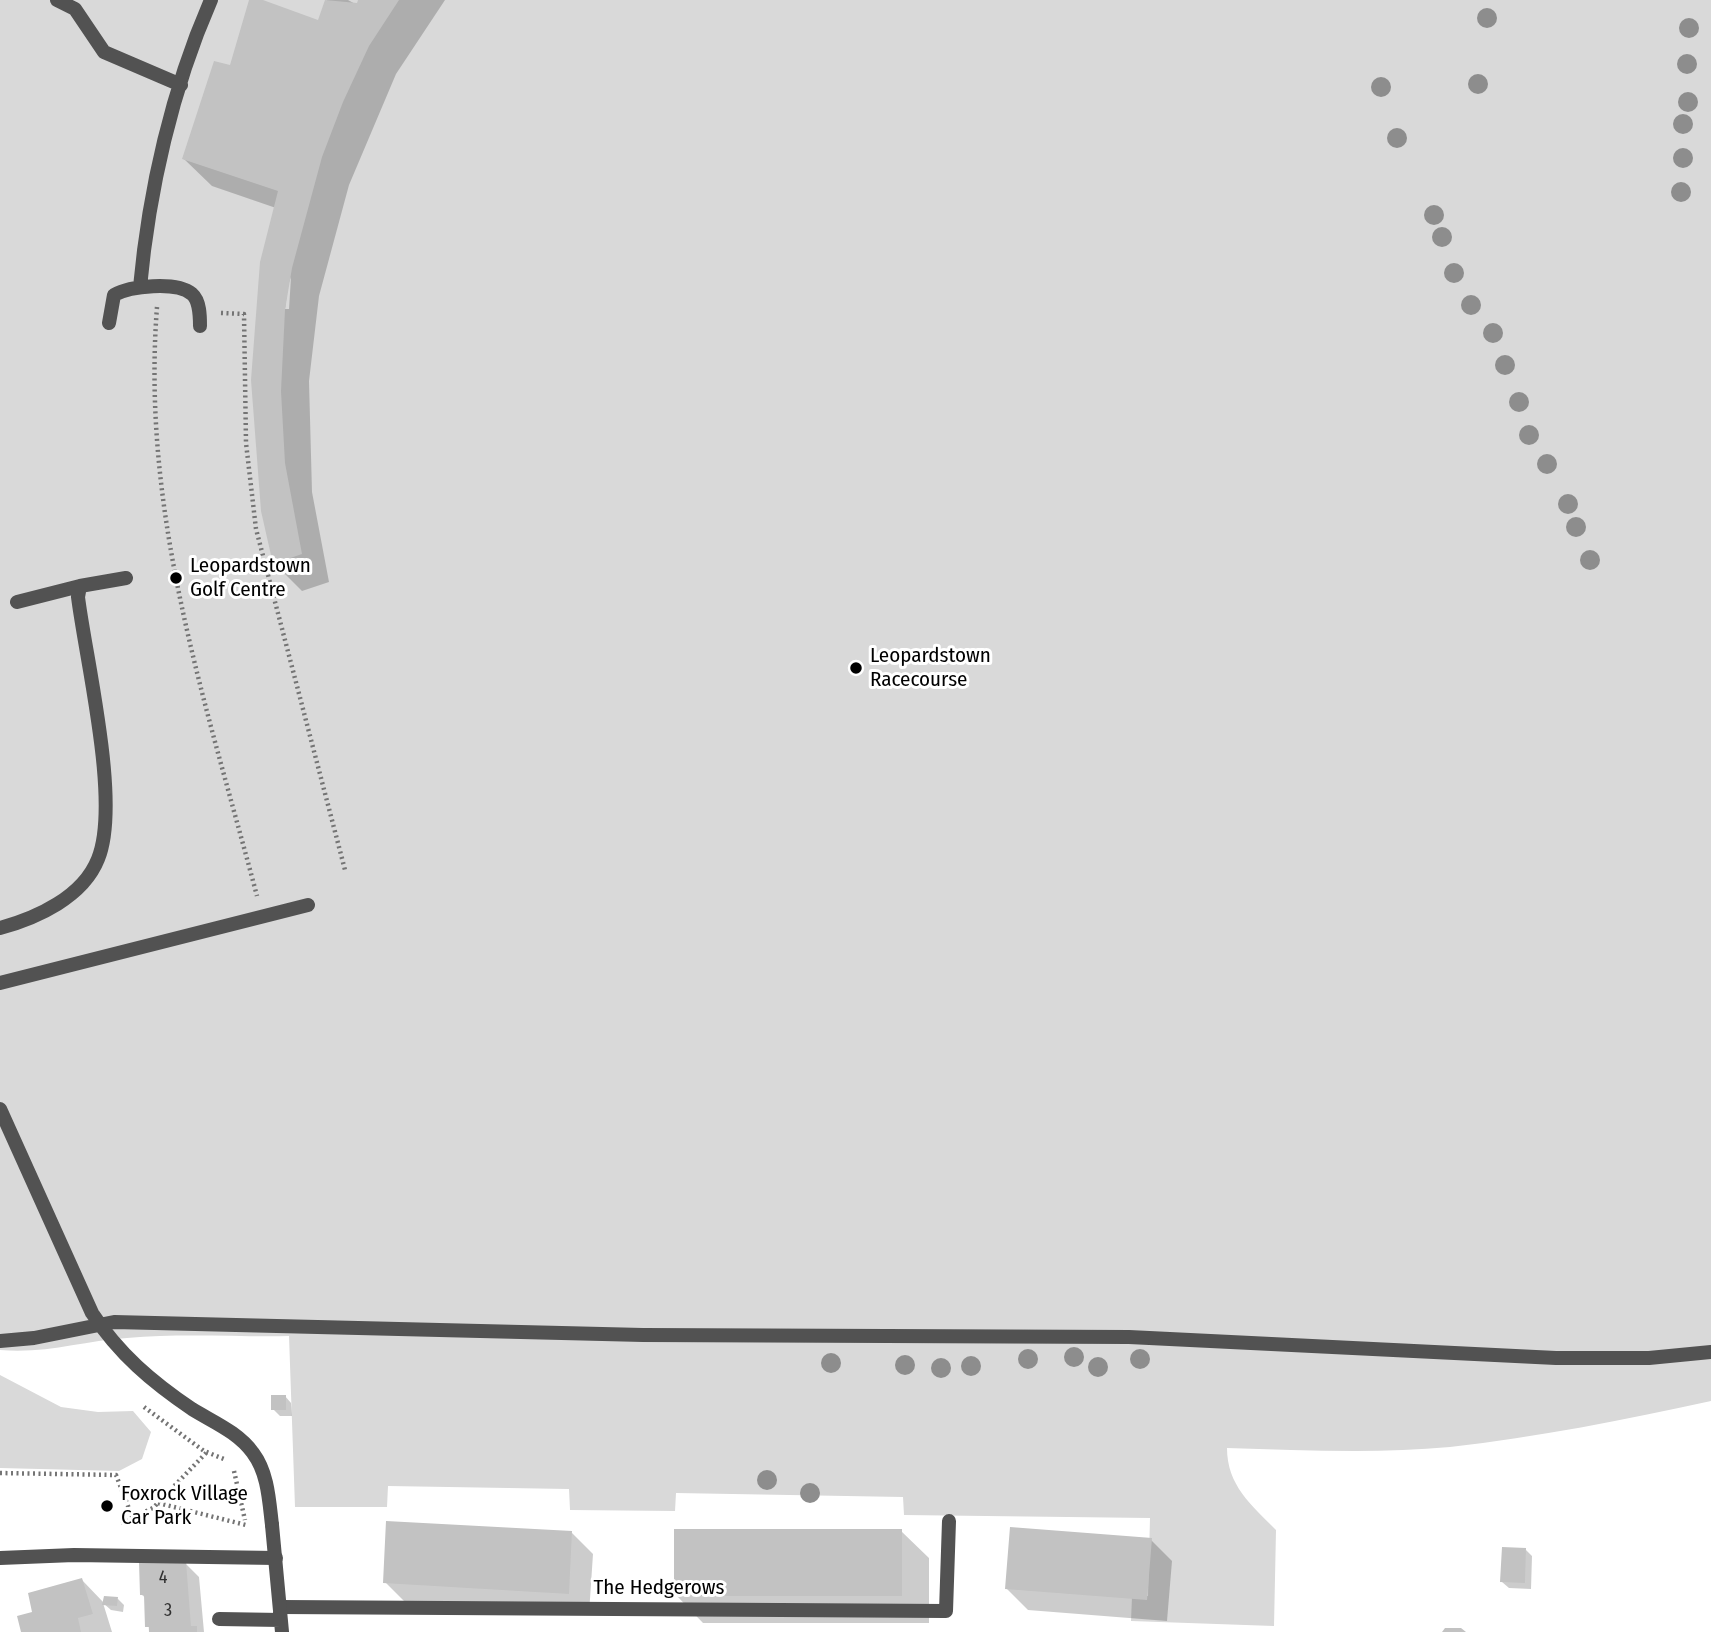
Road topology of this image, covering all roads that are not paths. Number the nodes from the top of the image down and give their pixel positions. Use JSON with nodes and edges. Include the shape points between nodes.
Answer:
{"nodes":[{"id":1,"x":57,"y":0,"type":"edge"},
{"id":2,"x":211,"y":0,"type":"edge"},
{"id":3,"x":181,"y":85,"type":"junction"},
{"id":4,"x":140,"y":287,"type":"junction"},
{"id":5,"x":109,"y":323,"type":"dead end"},
{"id":6,"x":200,"y":326,"type":"dead end"},
{"id":7,"x":127,"y":578,"type":"dead end"},
{"id":8,"x":80,"y":586,"type":"junction"},
{"id":9,"x":18,"y":602,"type":"dead end"},
{"id":10,"x":308,"y":905,"type":"dead end"},
{"id":11,"x":0,"y":928,"type":"edge"},
{"id":12,"x":0,"y":983,"type":"edge"},
{"id":13,"x":0,"y":1109,"type":"edge"},
{"id":14,"x":99,"y":1324,"type":"junction"},
{"id":15,"x":0,"y":1341,"type":"edge"},
{"id":16,"x":1711,"y":1352,"type":"edge"},
{"id":17,"x":949,"y":1521,"type":"dead end"},
{"id":18,"x":0,"y":1558,"type":"edge"},
{"id":19,"x":276,"y":1558,"type":"junction"},
{"id":20,"x":219,"y":1619,"type":"dead end"},
{"id":21,"x":281,"y":1620,"type":"edge"}],
"edges":[{"from":1,"to":3,"type":"street","via":[[75,9],[104,52]]},
{"from":2,"to":3,"type":"street"},
{"from":3,"to":4,"type":"street","via":[[159,169]]},
{"from":4,"to":5,"type":"street","via":[[114,295]]},
{"from":4,"to":6,"type":"street","via":[[191,293]]},
{"from":7,"to":8,"type":"street"},
{"from":8,"to":9,"type":"street"},
{"from":8,"to":11,"type":"street","via":[[100,742],[104,835],[98,859],[72,893],[58,904]]},
{"from":10,"to":12,"type":"street"},
{"from":13,"to":14,"type":"street"},
{"from":14,"to":15,"type":"street"},
{"from":14,"to":16,"type":"street","via":[[657,1335],[1129,1337],[1556,1358],[1649,1358]]},
{"from":14,"to":19,"type":"street","via":[[135,1367],[239,1437],[253,1453],[268,1490]]},
{"from":17,"to":21,"type":"street","name":"The Hedgerows","via":[[946,1611]]},
{"from":18,"to":19,"type":"street"},
{"from":19,"to":21,"type":"street"},
{"from":20,"to":21,"type":"street"}]}
